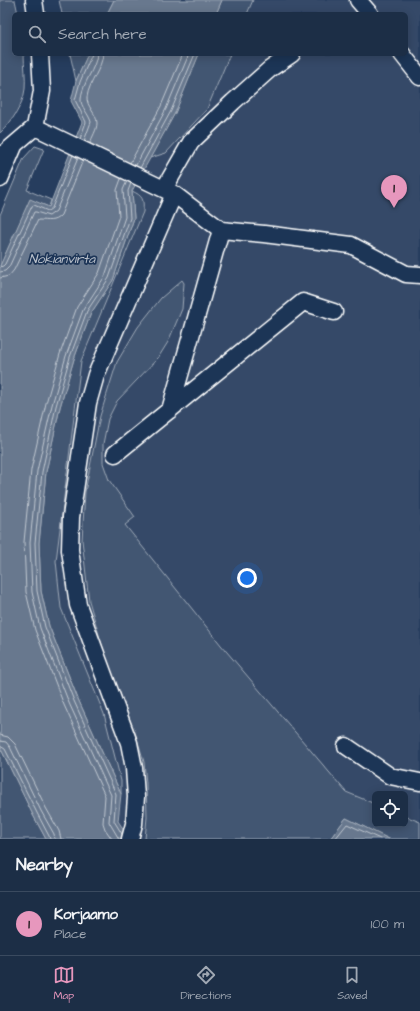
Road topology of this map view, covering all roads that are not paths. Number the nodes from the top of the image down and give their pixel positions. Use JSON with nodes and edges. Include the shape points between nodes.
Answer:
{"nodes":[{"id":1,"x":34,"y":0,"type":"edge"},
{"id":2,"x":358,"y":0,"type":"edge"},
{"id":3,"x":36,"y":12,"type":"edge"},
{"id":4,"x":368,"y":12,"type":"edge"},
{"id":5,"x":40,"y":56,"type":"edge"},
{"id":6,"x":289,"y":56,"type":"edge"},
{"id":7,"x":404,"y":56,"type":"edge"},
{"id":8,"x":420,"y":77,"type":"edge"},
{"id":9,"x":35,"y":127,"type":"junction"},
{"id":10,"x":14,"y":145,"type":"junction"},
{"id":11,"x":0,"y":157,"type":"edge"},
{"id":12,"x":0,"y":179,"type":"edge"},
{"id":13,"x":169,"y":192,"type":"junction"},
{"id":14,"x":221,"y":230,"type":"junction"},
{"id":15,"x":420,"y":275,"type":"edge"},
{"id":16,"x":334,"y":312,"type":"dead end"},
{"id":17,"x":170,"y":410,"type":"junction"},
{"id":18,"x":115,"y":454,"type":"dead end"},
{"id":19,"x":346,"y":746,"type":"dead end"},
{"id":20,"x":420,"y":782,"type":"edge"},
{"id":21,"x":132,"y":831,"type":"edge"}],
"edges":[{"from":1,"to":3,"type":"lane"},
{"from":2,"to":4,"type":"lane"},
{"from":5,"to":9,"type":"lane","via":[[42,91]]},
{"from":6,"to":13,"type":"lane","via":[[238,97],[191,142]]},
{"from":7,"to":8,"type":"lane"},
{"from":9,"to":10,"type":"lane"},
{"from":9,"to":13,"type":"lane"},
{"from":10,"to":11,"type":"lane"},
{"from":10,"to":12,"type":"lane"},
{"from":13,"to":14,"type":"lane"},
{"from":13,"to":21,"type":"lane","via":[[96,374],[88,402],[71,517],[70,550],[78,604],[129,743],[134,768],[136,797]]},
{"from":14,"to":15,"type":"lane","via":[[351,245],[406,274]]},
{"from":14,"to":17,"type":"lane"},
{"from":16,"to":17,"type":"lane","via":[[303,302]]},
{"from":17,"to":18,"type":"lane"},
{"from":19,"to":20,"type":"lane","via":[[390,776]]}]}
